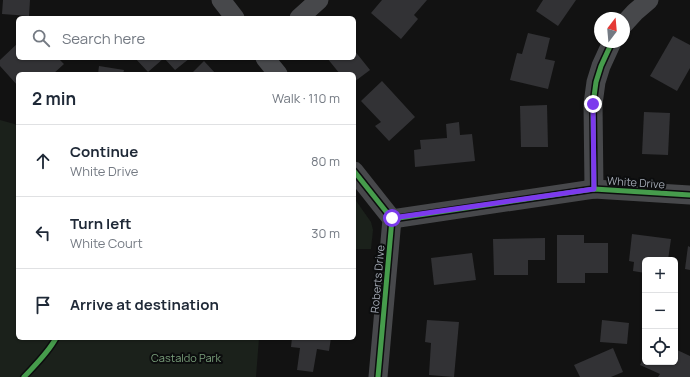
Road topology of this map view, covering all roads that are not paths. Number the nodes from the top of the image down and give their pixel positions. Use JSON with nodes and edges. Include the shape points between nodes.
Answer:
{"nodes":[{"id":1,"x":221,"y":0,"type":"edge"},
{"id":2,"x":319,"y":0,"type":"edge"},
{"id":3,"x":649,"y":0,"type":"edge"},
{"id":4,"x":233,"y":16,"type":"edge"},
{"id":5,"x":301,"y":16,"type":"edge"},
{"id":6,"x":630,"y":17,"type":"edge"},
{"id":7,"x":609,"y":48,"type":"edge"},
{"id":8,"x":267,"y":60,"type":"edge"},
{"id":9,"x":276,"y":72,"type":"edge"},
{"id":10,"x":356,"y":173,"type":"edge"},
{"id":11,"x":594,"y":189,"type":"junction"},
{"id":12,"x":690,"y":195,"type":"edge"},
{"id":13,"x":392,"y":218,"type":"junction"},
{"id":14,"x":378,"y":377,"type":"edge"}],
"edges":[{"from":1,"to":4,"type":"street"},
{"from":2,"to":5,"type":"street"},
{"from":3,"to":6,"type":"street"},
{"from":7,"to":11,"type":"street","via":[[596,82],[593,104]]},
{"from":8,"to":9,"type":"street"},
{"from":10,"to":13,"type":"street"},
{"from":11,"to":12,"type":"street","name":"White Drive"},
{"from":11,"to":13,"type":"street","name":"White Drive"},
{"from":13,"to":14,"type":"street","name":"Roberts Drive"}]}
